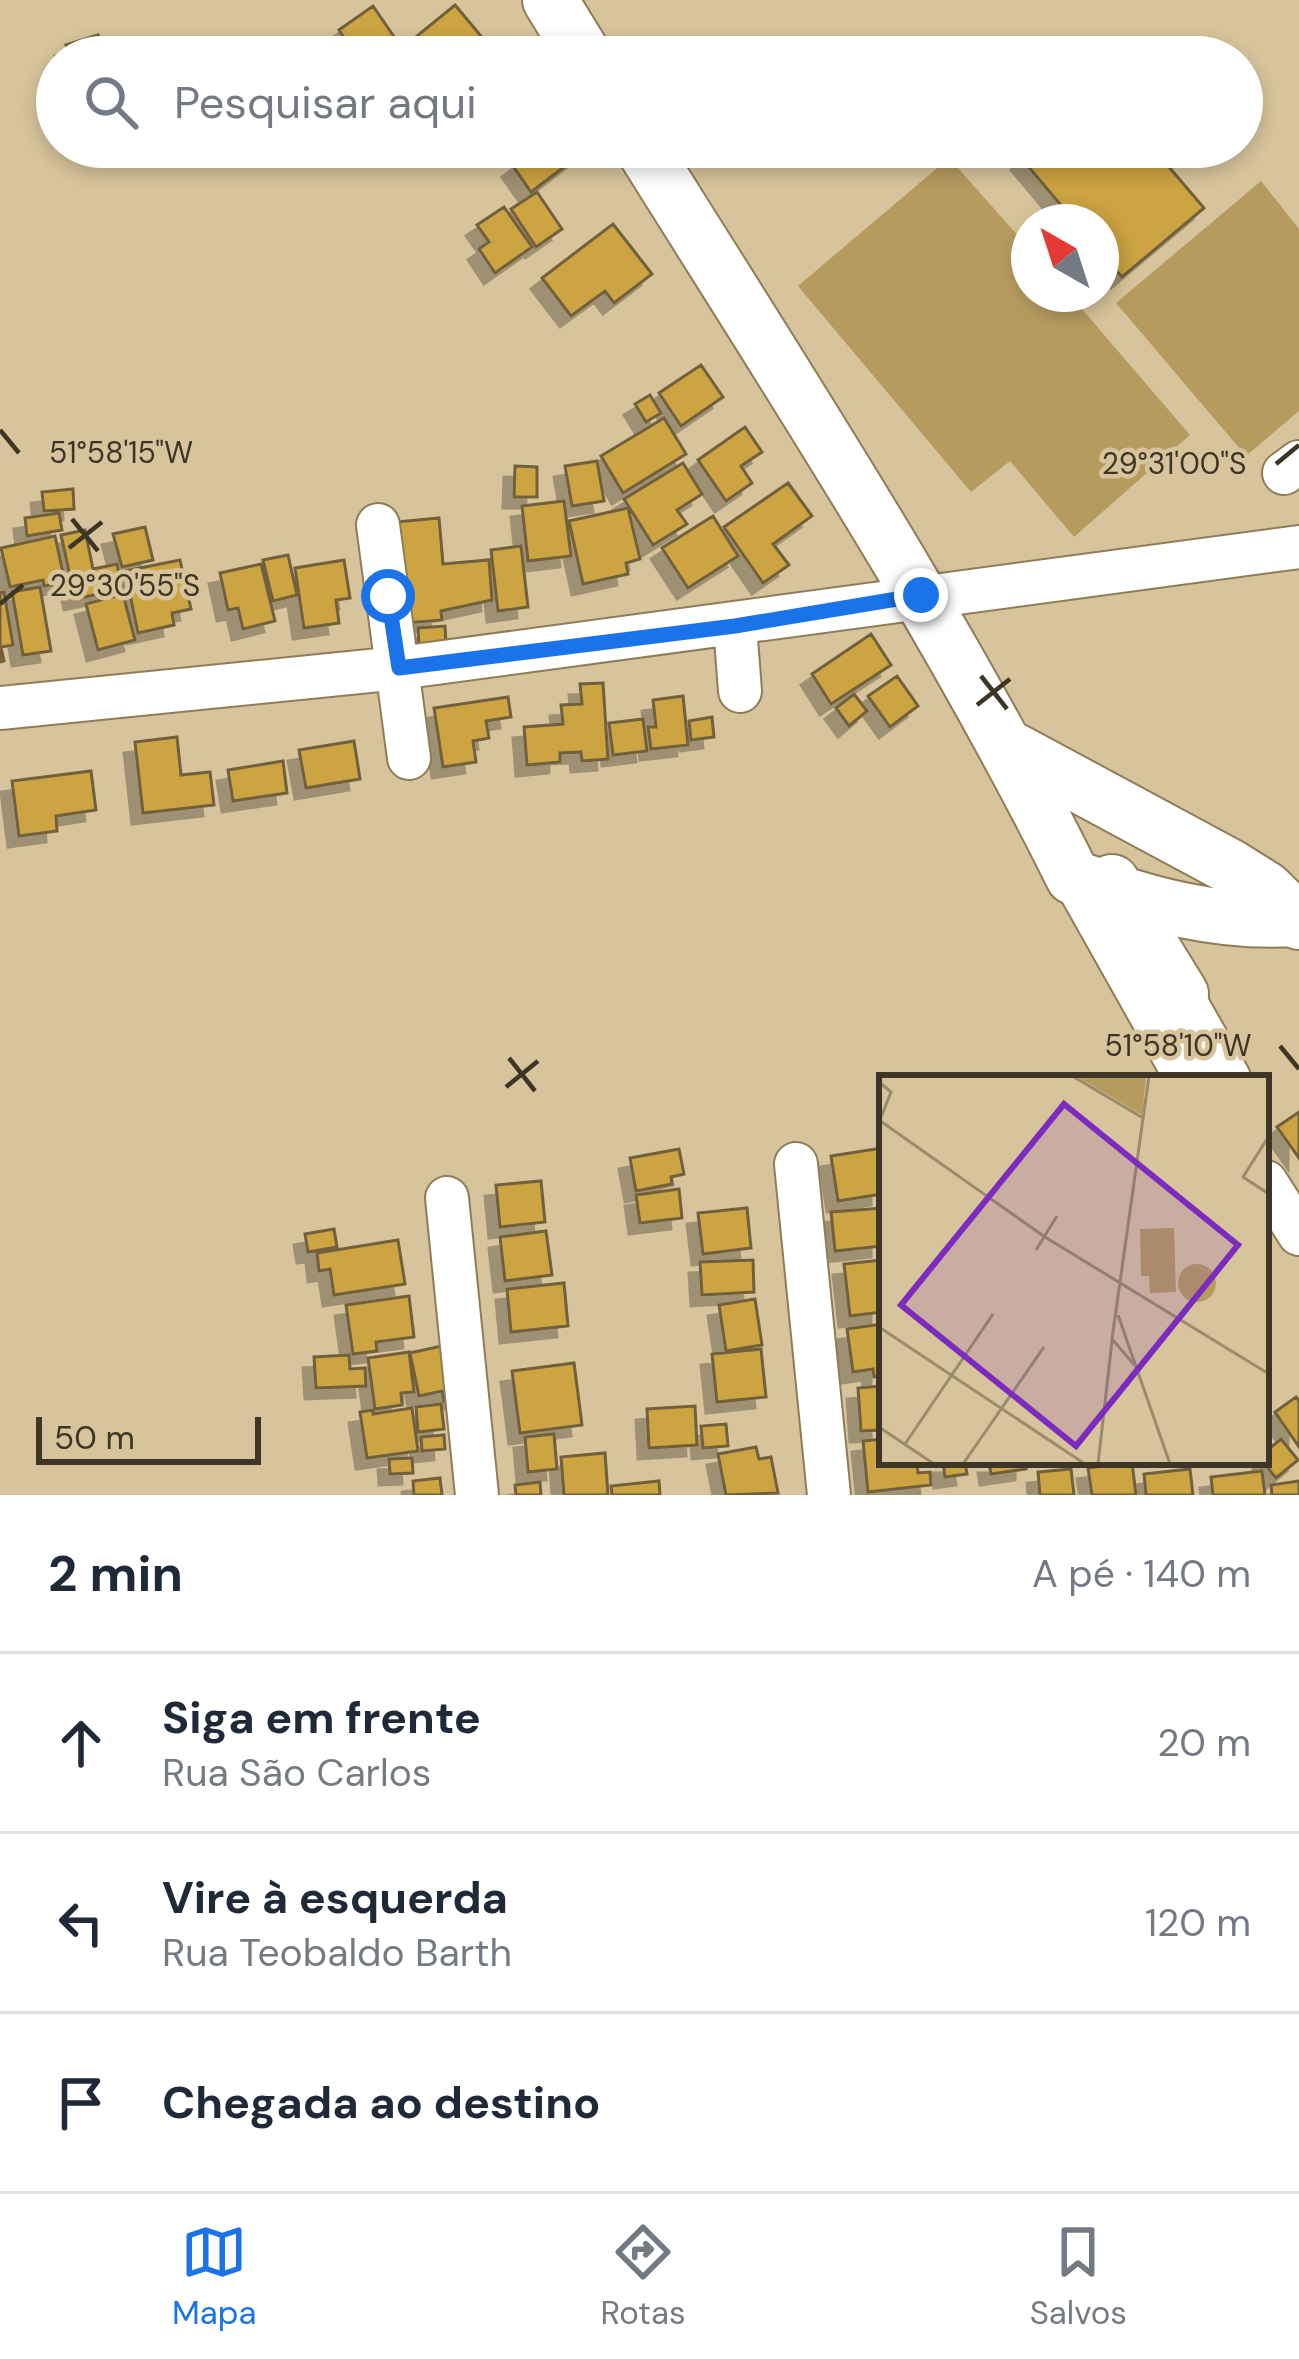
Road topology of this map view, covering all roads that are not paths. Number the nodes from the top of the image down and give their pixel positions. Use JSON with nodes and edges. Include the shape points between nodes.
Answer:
{"nodes":[{"id":1,"x":550,"y":0,"type":"edge"},
{"id":2,"x":573,"y":36,"type":"edge"},
{"id":3,"x":655,"y":168,"type":"edge"},
{"id":4,"x":378,"y":525,"type":"dead end"},
{"id":5,"x":1299,"y":547,"type":"edge"},
{"id":6,"x":921,"y":595,"type":"junction"},
{"id":7,"x":735,"y":626,"type":"junction"},
{"id":8,"x":399,"y":668,"type":"junction"},
{"id":9,"x":740,"y":691,"type":"dead end"},
{"id":10,"x":0,"y":708,"type":"edge"},
{"id":11,"x":1008,"y":747,"type":"junction"},
{"id":12,"x":409,"y":758,"type":"dead end"},
{"id":13,"x":1195,"y":848,"type":"junction"},
{"id":14,"x":1115,"y":916,"type":"junction"},
{"id":15,"x":1224,"y":917,"type":"junction"},
{"id":16,"x":1297,"y":920,"type":"edge"},
{"id":17,"x":1181,"y":994,"type":"junction"},
{"id":18,"x":1185,"y":1075,"type":"edge"},
{"id":19,"x":1226,"y":1075,"type":"edge"},
{"id":20,"x":796,"y":1164,"type":"dead end"},
{"id":21,"x":1269,"y":1187,"type":"edge"},
{"id":22,"x":447,"y":1198,"type":"dead end"},
{"id":23,"x":1299,"y":1234,"type":"edge"},
{"id":24,"x":477,"y":1495,"type":"edge"},
{"id":25,"x":829,"y":1495,"type":"edge"}],
"edges":[{"from":1,"to":2,"type":"main road"},
{"from":3,"to":6,"type":"main road"},
{"from":4,"to":8,"type":"street"},
{"from":5,"to":6,"type":"street"},
{"from":6,"to":7,"type":"street"},
{"from":6,"to":11,"type":"main road"},
{"from":7,"to":8,"type":"street"},
{"from":7,"to":9,"type":"street"},
{"from":8,"to":10,"type":"street"},
{"from":8,"to":12,"type":"street"},
{"from":11,"to":13,"type":"main road"},
{"from":11,"to":14,"type":"main road"},
{"from":11,"to":14,"type":"main road","via":[[1072,878]]},
{"from":13,"to":14,"type":"main road","via":[[1168,847],[1148,857]]},
{"from":13,"to":16,"type":"main road","via":[[1266,890]]},
{"from":14,"to":15,"type":"main road"},
{"from":14,"to":17,"type":"main road"},
{"from":14,"to":18,"type":"street"},
{"from":15,"to":16,"type":"main road"},
{"from":15,"to":17,"type":"main road","via":[[1201,939]]},
{"from":17,"to":19,"type":"street"},
{"from":20,"to":25,"type":"street"},
{"from":21,"to":23,"type":"street"},
{"from":22,"to":24,"type":"street"}]}
